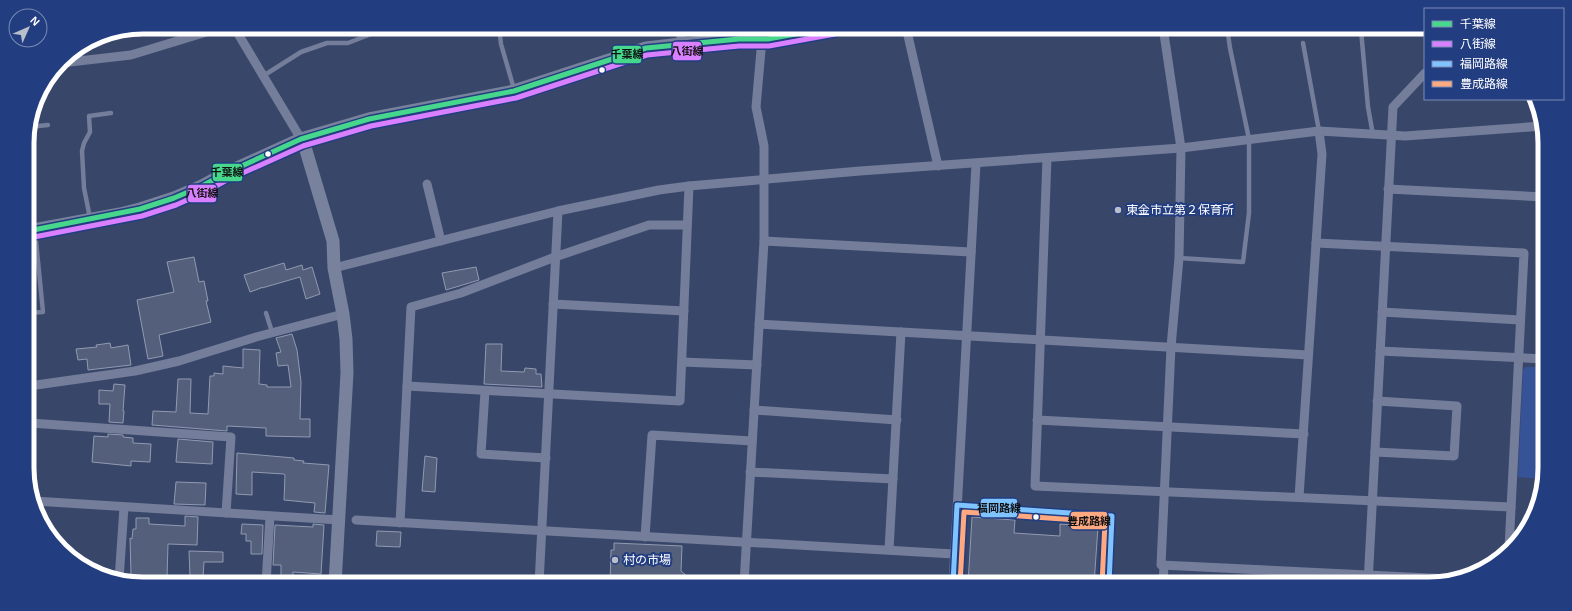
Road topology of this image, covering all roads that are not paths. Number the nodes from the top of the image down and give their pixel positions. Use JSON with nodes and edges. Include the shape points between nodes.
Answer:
{"nodes":[{"id":1,"x":200,"y":34,"type":"edge"},
{"id":2,"x":238,"y":34,"type":"edge"},
{"id":3,"x":371,"y":34,"type":"edge"},
{"id":4,"x":500,"y":34,"type":"edge"},
{"id":5,"x":681,"y":34,"type":"edge"},
{"id":6,"x":799,"y":34,"type":"edge"},
{"id":7,"x":908,"y":34,"type":"edge"},
{"id":8,"x":1165,"y":34,"type":"edge"},
{"id":9,"x":1228,"y":34,"type":"edge"},
{"id":10,"x":1361,"y":34,"type":"edge"},
{"id":11,"x":762,"y":39,"type":"junction"},
{"id":12,"x":681,"y":44,"type":"junction"},
{"id":13,"x":1303,"y":44,"type":"dead end"},
{"id":14,"x":70,"y":62,"type":"edge"},
{"id":15,"x":1424,"y":74,"type":"edge"},
{"id":16,"x":263,"y":76,"type":"junction"},
{"id":17,"x":514,"y":91,"type":"junction"},
{"id":18,"x":111,"y":113,"type":"dead end"},
{"id":19,"x":48,"y":125,"type":"dead end"},
{"id":20,"x":35,"y":126,"type":"edge"},
{"id":21,"x":1537,"y":126,"type":"edge"},
{"id":22,"x":1319,"y":131,"type":"junction"},
{"id":23,"x":1373,"y":135,"type":"junction"},
{"id":24,"x":1391,"y":135,"type":"junction"},
{"id":25,"x":301,"y":139,"type":"junction"},
{"id":26,"x":1249,"y":139,"type":"junction"},
{"id":27,"x":1181,"y":148,"type":"junction"},
{"id":28,"x":1047,"y":158,"type":"junction"},
{"id":29,"x":976,"y":164,"type":"junction"},
{"id":30,"x":938,"y":166,"type":"junction"},
{"id":31,"x":764,"y":179,"type":"junction"},
{"id":32,"x":427,"y":184,"type":"dead end"},
{"id":33,"x":689,"y":186,"type":"junction"},
{"id":34,"x":1388,"y":189,"type":"junction"},
{"id":35,"x":1538,"y":198,"type":"edge"},
{"id":36,"x":558,"y":211,"type":"junction"},
{"id":37,"x":90,"y":220,"type":"junction"},
{"id":38,"x":687,"y":226,"type":"junction"},
{"id":39,"x":34,"y":229,"type":"edge"},
{"id":40,"x":442,"y":241,"type":"junction"},
{"id":41,"x":764,"y":241,"type":"junction"},
{"id":42,"x":1316,"y":243,"type":"junction"},
{"id":43,"x":1385,"y":246,"type":"junction"},
{"id":44,"x":34,"y":250,"type":"edge"},
{"id":45,"x":971,"y":252,"type":"junction"},
{"id":46,"x":555,"y":258,"type":"junction"},
{"id":47,"x":1179,"y":258,"type":"junction"},
{"id":48,"x":334,"y":268,"type":"junction"},
{"id":49,"x":553,"y":304,"type":"junction"},
{"id":50,"x":684,"y":311,"type":"junction"},
{"id":51,"x":1382,"y":312,"type":"junction"},
{"id":52,"x":34,"y":313,"type":"edge"},
{"id":53,"x":266,"y":313,"type":"dead end"},
{"id":54,"x":343,"y":314,"type":"junction"},
{"id":55,"x":1520,"y":320,"type":"junction"},
{"id":56,"x":759,"y":324,"type":"junction"},
{"id":57,"x":272,"y":332,"type":"junction"},
{"id":58,"x":901,"y":332,"type":"junction"},
{"id":59,"x":966,"y":335,"type":"junction"},
{"id":60,"x":1040,"y":340,"type":"junction"},
{"id":61,"x":1172,"y":347,"type":"junction"},
{"id":62,"x":1380,"y":351,"type":"junction"},
{"id":63,"x":1308,"y":355,"type":"junction"},
{"id":64,"x":1518,"y":358,"type":"junction"},
{"id":65,"x":1538,"y":358,"type":"edge"},
{"id":66,"x":682,"y":362,"type":"junction"},
{"id":67,"x":757,"y":365,"type":"junction"},
{"id":68,"x":34,"y":386,"type":"edge"},
{"id":69,"x":407,"y":386,"type":"junction"},
{"id":70,"x":485,"y":391,"type":"junction"},
{"id":71,"x":549,"y":395,"type":"junction"},
{"id":72,"x":1377,"y":401,"type":"junction"},
{"id":73,"x":754,"y":410,"type":"junction"},
{"id":74,"x":896,"y":420,"type":"junction"},
{"id":75,"x":1037,"y":420,"type":"junction"},
{"id":76,"x":34,"y":423,"type":"edge"},
{"id":77,"x":1168,"y":427,"type":"junction"},
{"id":78,"x":1304,"y":434,"type":"junction"},
{"id":79,"x":752,"y":440,"type":"junction"},
{"id":80,"x":1375,"y":452,"type":"junction"},
{"id":81,"x":546,"y":458,"type":"junction"},
{"id":82,"x":750,"y":472,"type":"junction"},
{"id":83,"x":893,"y":479,"type":"junction"},
{"id":84,"x":1165,"y":492,"type":"junction"},
{"id":85,"x":1299,"y":497,"type":"junction"},
{"id":86,"x":1372,"y":501,"type":"junction"},
{"id":87,"x":40,"y":502,"type":"edge"},
{"id":88,"x":957,"y":505,"type":"junction"},
{"id":89,"x":124,"y":507,"type":"junction"},
{"id":90,"x":1511,"y":507,"type":"junction"},
{"id":91,"x":226,"y":513,"type":"junction"},
{"id":92,"x":270,"y":516,"type":"junction"},
{"id":93,"x":339,"y":520,"type":"junction"},
{"id":94,"x":356,"y":520,"type":"dead end"},
{"id":95,"x":400,"y":523,"type":"junction"},
{"id":96,"x":542,"y":531,"type":"junction"},
{"id":97,"x":645,"y":537,"type":"junction"},
{"id":98,"x":746,"y":542,"type":"junction"},
{"id":99,"x":1509,"y":542,"type":"edge"},
{"id":100,"x":889,"y":550,"type":"junction"},
{"id":101,"x":954,"y":554,"type":"junction"},
{"id":102,"x":1164,"y":565,"type":"junction"},
{"id":103,"x":120,"y":574,"type":"edge"},
{"id":104,"x":266,"y":577,"type":"edge"},
{"id":105,"x":335,"y":577,"type":"edge"},
{"id":106,"x":539,"y":577,"type":"edge"},
{"id":107,"x":744,"y":577,"type":"edge"},
{"id":108,"x":953,"y":577,"type":"edge"},
{"id":109,"x":1109,"y":577,"type":"edge"},
{"id":110,"x":1163,"y":577,"type":"edge"},
{"id":111,"x":1339,"y":577,"type":"edge"},
{"id":112,"x":1368,"y":577,"type":"edge"}],
"edges":[{"from":1,"to":14,"type":"street","via":[[130,55]]},
{"from":2,"to":16,"type":"street"},
{"from":3,"to":16,"type":"lane","via":[[348,43],[327,43],[301,52]]},
{"from":4,"to":17,"type":"lane"},
{"from":5,"to":12,"type":"street"},
{"from":6,"to":11,"type":"main road"},
{"from":7,"to":30,"type":"street"},
{"from":8,"to":27,"type":"street"},
{"from":9,"to":26,"type":"lane"},
{"from":10,"to":23,"type":"lane"},
{"from":11,"to":12,"type":"main road"},
{"from":11,"to":31,"type":"street","via":[[756,107],[764,146]]},
{"from":12,"to":17,"type":"main road","via":[[646,48]]},
{"from":13,"to":22,"type":"lane"},
{"from":15,"to":24,"type":"street","via":[[1393,107]]},
{"from":16,"to":25,"type":"street"},
{"from":17,"to":25,"type":"main road","via":[[369,119]]},
{"from":18,"to":37,"type":"lane","via":[[89,116],[90,132],[82,151],[84,188]]},
{"from":19,"to":20,"type":"lane"},
{"from":21,"to":24,"type":"street"},
{"from":22,"to":23,"type":"street"},
{"from":22,"to":26,"type":"street"},
{"from":22,"to":42,"type":"street","via":[[1322,154]]},
{"from":23,"to":24,"type":"street"},
{"from":24,"to":34,"type":"street"},
{"from":25,"to":37,"type":"main road","via":[[174,198]]},
{"from":25,"to":48,"type":"main road","via":[[333,241]]},
{"from":26,"to":27,"type":"street"},
{"from":26,"to":47,"type":"lane","via":[[1249,213],[1243,262]]},
{"from":27,"to":28,"type":"street"},
{"from":27,"to":47,"type":"street"},
{"from":28,"to":29,"type":"street"},
{"from":28,"to":60,"type":"street"},
{"from":29,"to":30,"type":"street"},
{"from":29,"to":45,"type":"street"},
{"from":30,"to":31,"type":"street"},
{"from":31,"to":33,"type":"street"},
{"from":31,"to":41,"type":"street"},
{"from":32,"to":40,"type":"street"},
{"from":33,"to":36,"type":"street"},
{"from":33,"to":38,"type":"street"},
{"from":34,"to":35,"type":"street"},
{"from":34,"to":43,"type":"street"},
{"from":36,"to":40,"type":"street"},
{"from":36,"to":46,"type":"street"},
{"from":37,"to":39,"type":"main road"},
{"from":38,"to":46,"type":"street","via":[[650,226]]},
{"from":38,"to":50,"type":"street"},
{"from":40,"to":48,"type":"street"},
{"from":41,"to":45,"type":"street"},
{"from":41,"to":56,"type":"street"},
{"from":42,"to":43,"type":"street"},
{"from":42,"to":63,"type":"street"},
{"from":43,"to":51,"type":"street"},
{"from":43,"to":55,"type":"street","via":[[1524,253]]},
{"from":44,"to":52,"type":"lane","via":[[43,312]]},
{"from":45,"to":59,"type":"street"},
{"from":46,"to":49,"type":"street"},
{"from":46,"to":69,"type":"street","via":[[461,293],[411,307]]},
{"from":47,"to":61,"type":"street"},
{"from":48,"to":54,"type":"main road"},
{"from":49,"to":50,"type":"street"},
{"from":49,"to":71,"type":"street"},
{"from":50,"to":66,"type":"street"},
{"from":51,"to":55,"type":"street"},
{"from":51,"to":62,"type":"street"},
{"from":53,"to":57,"type":"lane"},
{"from":54,"to":57,"type":"street"},
{"from":54,"to":93,"type":"main road","via":[[347,373]]},
{"from":55,"to":64,"type":"street"},
{"from":56,"to":58,"type":"street"},
{"from":56,"to":67,"type":"street"},
{"from":57,"to":68,"type":"street","via":[[179,361],[135,371]]},
{"from":58,"to":59,"type":"street"},
{"from":58,"to":74,"type":"street"},
{"from":59,"to":60,"type":"street"},
{"from":59,"to":88,"type":"street"},
{"from":60,"to":61,"type":"street"},
{"from":60,"to":75,"type":"street"},
{"from":61,"to":63,"type":"street"},
{"from":61,"to":77,"type":"street"},
{"from":62,"to":64,"type":"street"},
{"from":62,"to":72,"type":"street"},
{"from":63,"to":78,"type":"street"},
{"from":64,"to":65,"type":"street"},
{"from":64,"to":90,"type":"street"},
{"from":66,"to":67,"type":"street"},
{"from":66,"to":71,"type":"street","via":[[680,401]]},
{"from":67,"to":73,"type":"street"},
{"from":69,"to":70,"type":"street"},
{"from":69,"to":95,"type":"street"},
{"from":70,"to":71,"type":"street"},
{"from":70,"to":81,"type":"street","via":[[481,454]]},
{"from":71,"to":81,"type":"street"},
{"from":72,"to":80,"type":"street"},
{"from":72,"to":80,"type":"street","via":[[1457,406],[1454,456]]},
{"from":73,"to":74,"type":"street"},
{"from":73,"to":79,"type":"street"},
{"from":74,"to":83,"type":"street"},
{"from":75,"to":77,"type":"street"},
{"from":75,"to":84,"type":"street","via":[[1035,486]]},
{"from":76,"to":91,"type":"street","via":[[231,437]]},
{"from":77,"to":78,"type":"street"},
{"from":77,"to":84,"type":"street"},
{"from":78,"to":85,"type":"street"},
{"from":79,"to":82,"type":"street"},
{"from":79,"to":97,"type":"street","via":[[652,435]]},
{"from":80,"to":86,"type":"street"},
{"from":81,"to":96,"type":"street"},
{"from":82,"to":83,"type":"street"},
{"from":82,"to":98,"type":"street"},
{"from":83,"to":100,"type":"street"},
{"from":84,"to":85,"type":"street"},
{"from":84,"to":102,"type":"street","via":[[1161,565]]},
{"from":85,"to":86,"type":"street"},
{"from":86,"to":90,"type":"street"},
{"from":86,"to":112,"type":"street"},
{"from":87,"to":89,"type":"street"},
{"from":88,"to":101,"type":"street"},
{"from":88,"to":109,"type":"lane","via":[[1112,516]]},
{"from":89,"to":91,"type":"street"},
{"from":89,"to":103,"type":"street"},
{"from":90,"to":99,"type":"street"},
{"from":91,"to":92,"type":"street"},
{"from":92,"to":93,"type":"street"},
{"from":92,"to":104,"type":"street"},
{"from":93,"to":105,"type":"main road"},
{"from":94,"to":95,"type":"street"},
{"from":95,"to":96,"type":"street"},
{"from":96,"to":97,"type":"street"},
{"from":96,"to":106,"type":"street"},
{"from":97,"to":98,"type":"street"},
{"from":98,"to":100,"type":"street"},
{"from":98,"to":107,"type":"street"},
{"from":100,"to":101,"type":"street"},
{"from":101,"to":108,"type":"street"},
{"from":102,"to":110,"type":"street"},
{"from":102,"to":111,"type":"street"}]}
